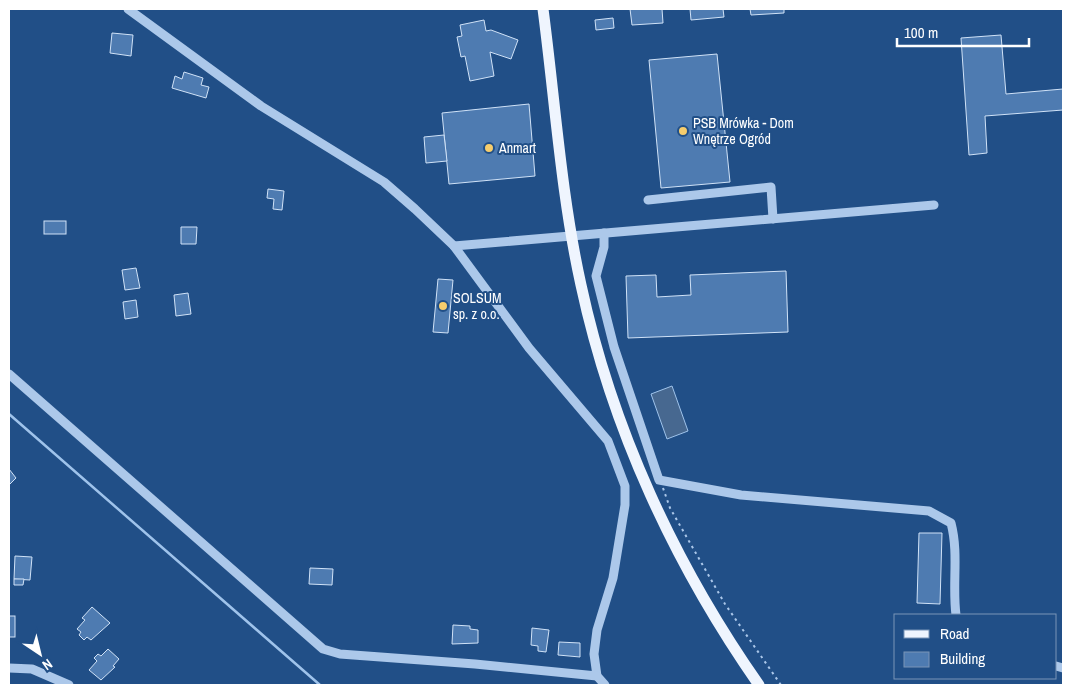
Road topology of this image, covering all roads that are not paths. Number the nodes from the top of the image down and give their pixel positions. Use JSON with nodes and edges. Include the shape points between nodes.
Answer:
{"nodes":[{"id":1,"x":128,"y":9,"type":"edge"},
{"id":2,"x":543,"y":9,"type":"edge"},
{"id":3,"x":648,"y":200,"type":"dead end"},
{"id":4,"x":934,"y":205,"type":"dead end"},
{"id":5,"x":773,"y":218,"type":"junction"},
{"id":6,"x":604,"y":233,"type":"junction"},
{"id":7,"x":573,"y":236,"type":"junction"},
{"id":8,"x":454,"y":246,"type":"junction"},
{"id":9,"x":9,"y":374,"type":"edge"},
{"id":10,"x":956,"y":614,"type":"edge"},
{"id":11,"x":9,"y":668,"type":"edge"},
{"id":12,"x":597,"y":676,"type":"junction"},
{"id":13,"x":69,"y":685,"type":"edge"},
{"id":14,"x":605,"y":685,"type":"edge"},
{"id":15,"x":759,"y":685,"type":"edge"}],
"edges":[{"from":1,"to":8,"type":"street","via":[[261,106],[384,182]]},
{"from":2,"to":7,"type":"main road"},
{"from":3,"to":5,"type":"street","via":[[771,187]]},
{"from":4,"to":5,"type":"street"},
{"from":5,"to":6,"type":"street"},
{"from":6,"to":7,"type":"street"},
{"from":6,"to":10,"type":"street","via":[[604,248],[596,276],[614,347],[659,480],[741,494],[929,511],[951,523],[956,544],[953,592]]},
{"from":7,"to":8,"type":"street"},
{"from":7,"to":15,"type":"main road","via":[[581,285],[608,384],[660,518],[702,597]]},
{"from":8,"to":12,"type":"street","via":[[529,348],[608,441],[621,472],[625,505],[613,578],[597,630],[594,654]]},
{"from":9,"to":12,"type":"street","via":[[323,648],[340,654]]},
{"from":11,"to":13,"type":"street","via":[[32,670]]},
{"from":12,"to":14,"type":"street"}]}
